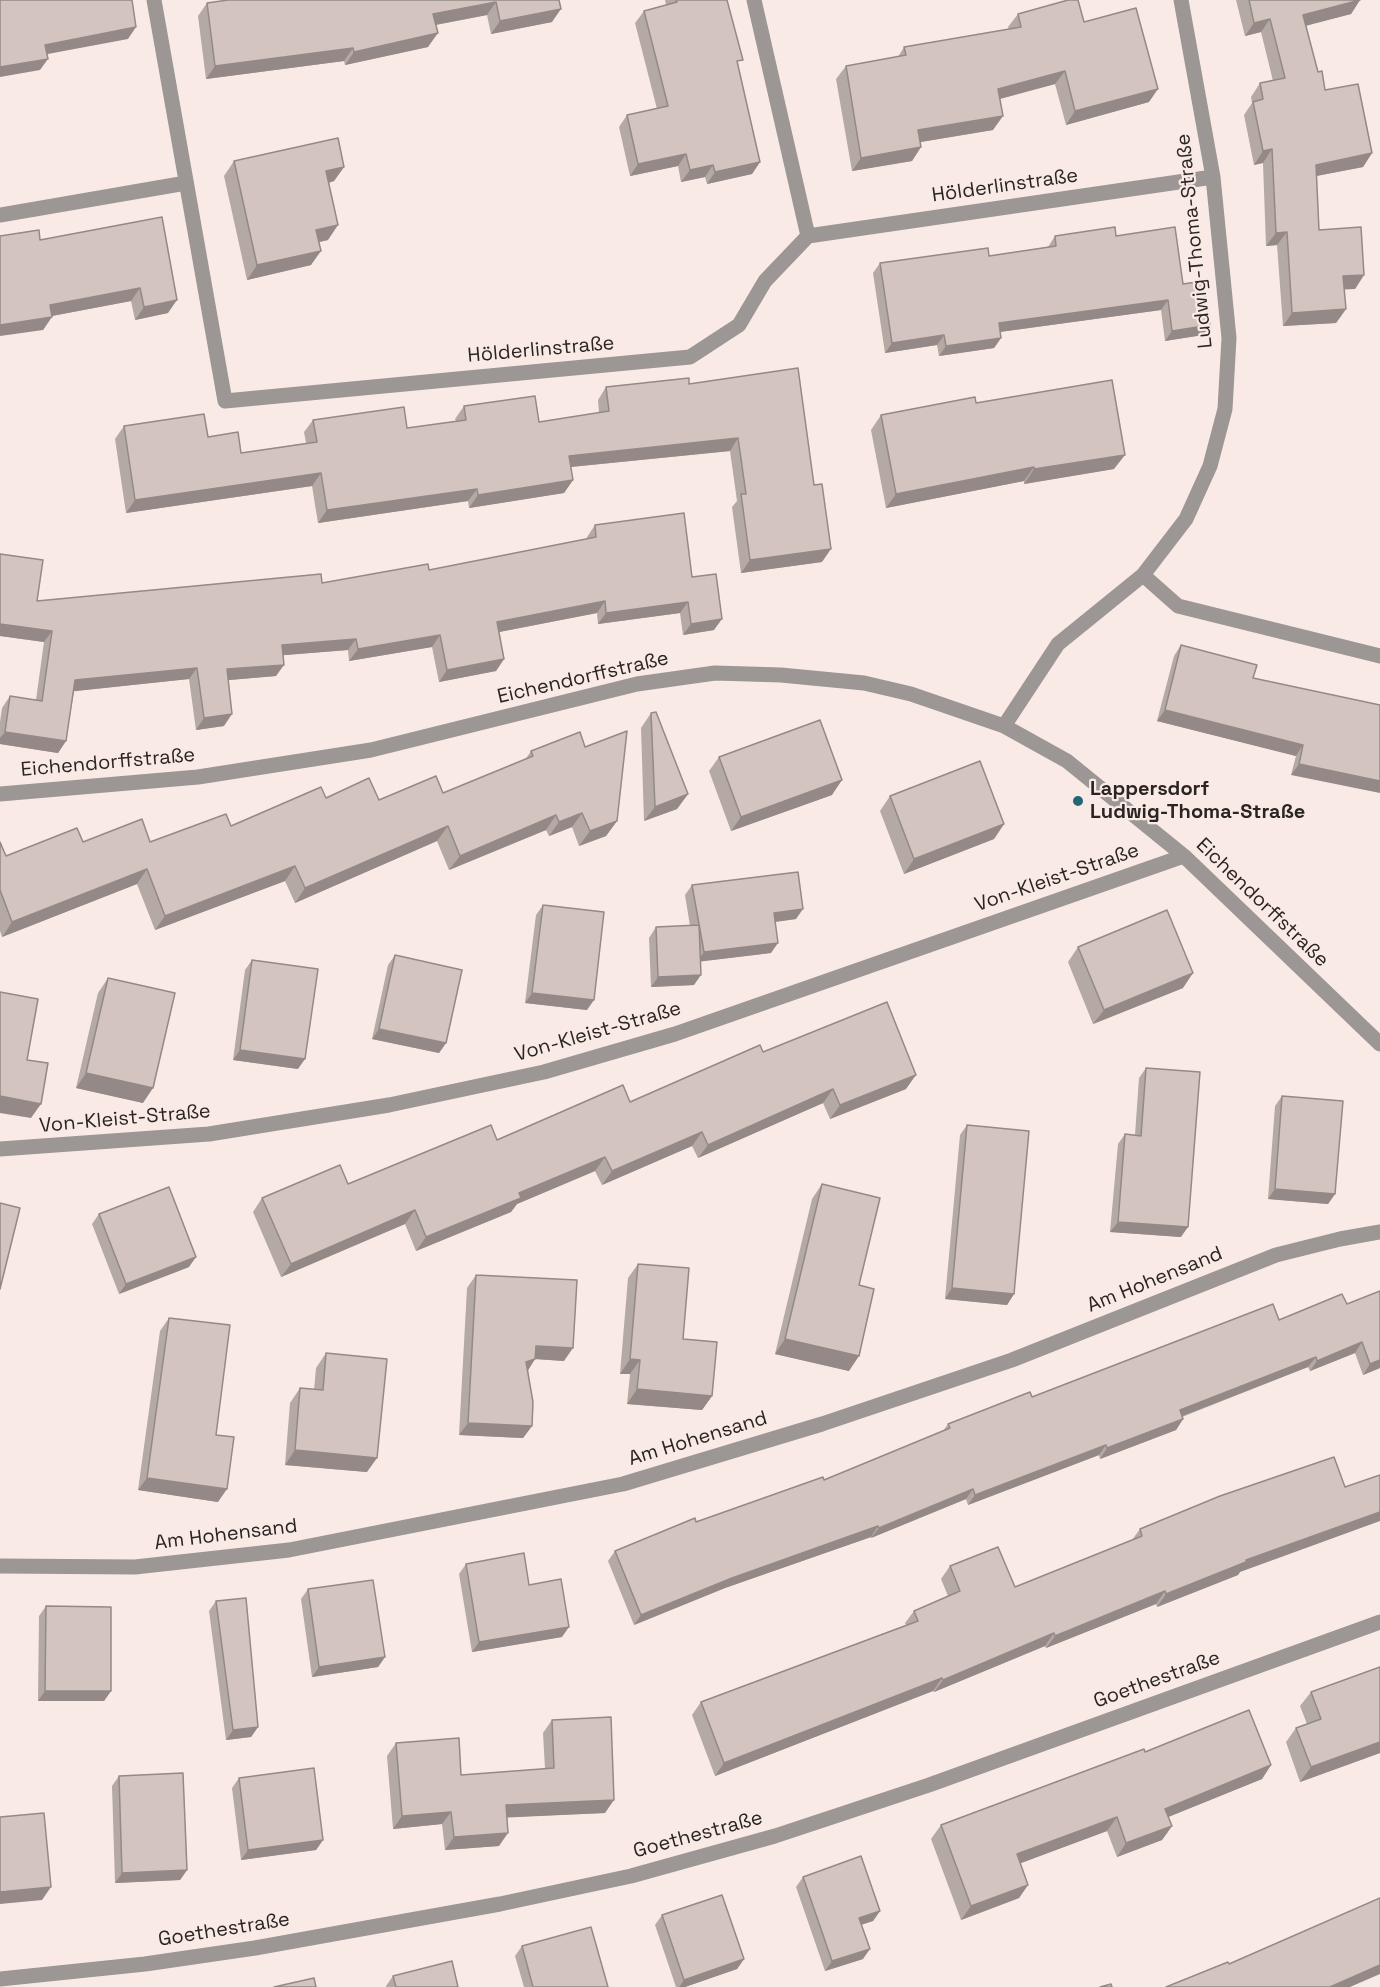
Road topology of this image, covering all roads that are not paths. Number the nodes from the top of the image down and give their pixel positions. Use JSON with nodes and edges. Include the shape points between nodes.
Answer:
{"nodes":[{"id":1,"x":154,"y":0,"type":"edge"},
{"id":2,"x":754,"y":0,"type":"edge"},
{"id":3,"x":1181,"y":0,"type":"edge"},
{"id":4,"x":1214,"y":177,"type":"junction"},
{"id":5,"x":186,"y":183,"type":"junction"},
{"id":6,"x":0,"y":215,"type":"edge"},
{"id":7,"x":808,"y":236,"type":"junction"},
{"id":8,"x":1143,"y":575,"type":"junction"},
{"id":9,"x":1380,"y":656,"type":"edge"},
{"id":10,"x":1004,"y":726,"type":"junction"},
{"id":11,"x":0,"y":794,"type":"edge"},
{"id":12,"x":1184,"y":856,"type":"junction"},
{"id":13,"x":1380,"y":1044,"type":"edge"},
{"id":14,"x":0,"y":1149,"type":"edge"},
{"id":15,"x":1380,"y":1232,"type":"edge"},
{"id":16,"x":0,"y":1566,"type":"edge"},
{"id":17,"x":1380,"y":1622,"type":"edge"},
{"id":18,"x":0,"y":1979,"type":"edge"}],
"edges":[{"from":1,"to":5,"type":"street"},
{"from":2,"to":7,"type":"street"},
{"from":3,"to":4,"type":"street","name":"Ludwig-Thoma-Straße"},
{"from":4,"to":7,"type":"street","name":"Hölderlinstraße"},
{"from":4,"to":8,"type":"street","name":"Ludwig-Thoma-Straße","via":[[1229,338],[1225,409],[1210,466],[1186,519]]},
{"from":5,"to":6,"type":"street"},
{"from":5,"to":7,"type":"street","name":"Hölderlinstraße","via":[[225,401],[690,357],[739,325],[765,281]]},
{"from":8,"to":9,"type":"street","via":[[1178,606]]},
{"from":8,"to":10,"type":"street","name":"Ludwig-Thoma-Straße","via":[[1058,644]]},
{"from":10,"to":11,"type":"street","name":"Eichendorffstraße","via":[[912,694],[864,683],[715,673],[637,684],[371,750],[198,777]]},
{"from":10,"to":12,"type":"street","name":"Eichendorffstraße","via":[[1066,761]]},
{"from":12,"to":13,"type":"street","name":"Eichendorffstraße"},
{"from":12,"to":14,"type":"street","name":"Von-Kleist-Straße","via":[[675,1034],[544,1072],[389,1105],[209,1134]]},
{"from":15,"to":16,"type":"street","name":"Am Hohensand","via":[[1276,1255],[1012,1360],[822,1424],[623,1484],[289,1550],[135,1567]]},
{"from":17,"to":18,"type":"street","name":"Goethestraße","via":[[929,1785],[775,1836],[631,1876],[255,1948]]}]}
